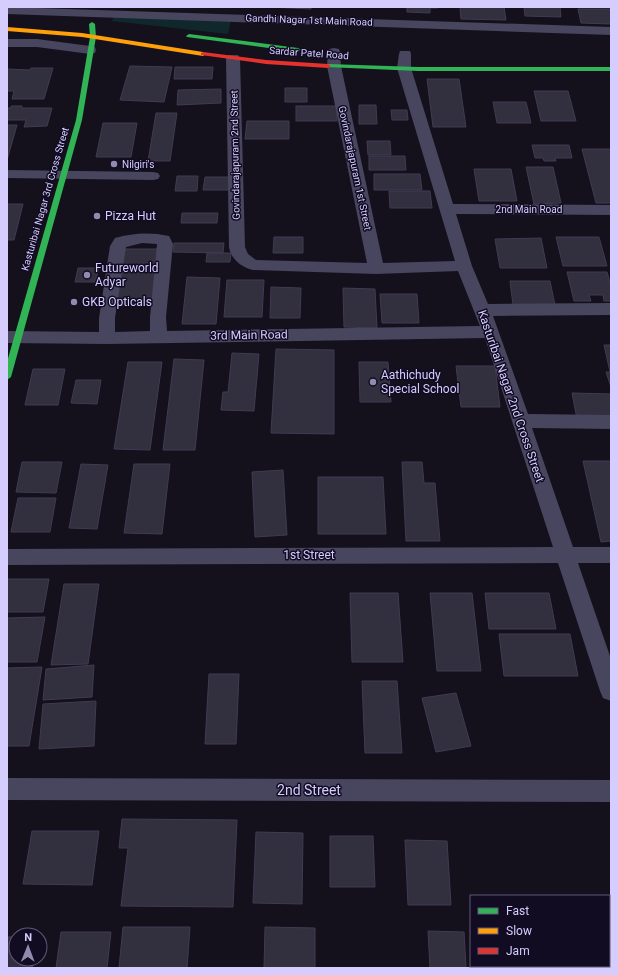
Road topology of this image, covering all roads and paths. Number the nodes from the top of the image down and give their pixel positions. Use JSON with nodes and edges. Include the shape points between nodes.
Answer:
{"nodes":[{"id":1,"x":7,"y":10,"type":"edge"},
{"id":2,"x":58,"y":13,"type":"edge"},
{"id":3,"x":7,"y":16,"type":"edge"},
{"id":4,"x":92,"y":24,"type":"dead end"},
{"id":5,"x":7,"y":29,"type":"edge"},
{"id":6,"x":611,"y":31,"type":"edge"},
{"id":7,"x":179,"y":35,"type":"dead end"},
{"id":8,"x":93,"y":37,"type":"junction"},
{"id":9,"x":7,"y":43,"type":"edge"},
{"id":10,"x":90,"y":50,"type":"junction"},
{"id":11,"x":305,"y":50,"type":"dead end"},
{"id":12,"x":334,"y":55,"type":"junction"},
{"id":13,"x":233,"y":58,"type":"junction"},
{"id":14,"x":404,"y":58,"type":"junction"},
{"id":15,"x":611,"y":69,"type":"edge"},
{"id":16,"x":7,"y":174,"type":"edge"},
{"id":17,"x":63,"y":174,"type":"junction"},
{"id":18,"x":153,"y":176,"type":"dead end"},
{"id":19,"x":448,"y":209,"type":"junction"},
{"id":20,"x":611,"y":210,"type":"edge"},
{"id":21,"x":464,"y":266,"type":"junction"},
{"id":22,"x":376,"y":269,"type":"junction"},
{"id":23,"x":611,"y":309,"type":"edge"},
{"id":24,"x":481,"y":310,"type":"junction"},
{"id":25,"x":491,"y":332,"type":"junction"},
{"id":26,"x":12,"y":337,"type":"edge"},
{"id":27,"x":159,"y":337,"type":"junction"},
{"id":28,"x":107,"y":338,"type":"junction"},
{"id":29,"x":7,"y":377,"type":"edge"},
{"id":30,"x":521,"y":421,"type":"junction"},
{"id":31,"x":611,"y":422,"type":"edge"},
{"id":32,"x":564,"y":554,"type":"junction"},
{"id":33,"x":611,"y":555,"type":"edge"},
{"id":34,"x":7,"y":557,"type":"edge"},
{"id":35,"x":611,"y":691,"type":"edge"},
{"id":36,"x":7,"y":789,"type":"edge"},
{"id":37,"x":611,"y":791,"type":"edge"}],
"edges":[{"from":1,"to":2,"type":"street","name":"Gandhi Nagar 1st Main Road"},
{"from":2,"to":3,"type":"main road"},
{"from":2,"to":6,"type":"street","name":"Gandhi Nagar 1st Main Road"},
{"from":4,"to":8,"type":"main road","name":"Kasturibai Nagar 3rd Cross Street"},
{"from":5,"to":8,"type":"main road","name":"Sardar Patel Road"},
{"from":7,"to":11,"type":"main road","name":"Sardar Patel Road"},
{"from":8,"to":10,"type":"main road","name":"Kasturibai Nagar 3rd Cross Street"},
{"from":8,"to":13,"type":"main road","name":"Sardar Patel Road"},
{"from":9,"to":10,"type":"street","via":[[36,43]]},
{"from":10,"to":17,"type":"main road","name":"Kasturibai Nagar 3rd Cross Street","via":[[79,120]]},
{"from":12,"to":13,"type":"main road","name":"Sardar Patel Road","via":[[302,65]]},
{"from":12,"to":14,"type":"main road","name":"Sardar Patel Road"},
{"from":12,"to":22,"type":"street","name":"Govindarajapuram 1st Street"},
{"from":13,"to":22,"type":"street","name":"Govindarajapuram 2nd Street","via":[[238,252],[242,259],[253,264]]},
{"from":14,"to":15,"type":"main road","name":"Sardar Patel Road"},
{"from":14,"to":19,"type":"street","name":"Kasturibai Nagar 2nd Cross Street","via":[[421,130]]},
{"from":16,"to":17,"type":"street"},
{"from":17,"to":18,"type":"street"},
{"from":17,"to":26,"type":"main road","name":"Kasturibai Nagar 3rd Cross Street"},
{"from":19,"to":20,"type":"street","name":"2nd Main Road"},
{"from":19,"to":21,"type":"street","name":"Kasturibai Nagar 2nd Cross Street"},
{"from":21,"to":22,"type":"street"},
{"from":21,"to":24,"type":"street","name":"Kasturibai Nagar 2nd Cross Street"},
{"from":23,"to":24,"type":"street"},
{"from":24,"to":25,"type":"street","name":"Kasturibai Nagar 2nd Cross Street"},
{"from":25,"to":27,"type":"street","name":"3rd Main Road"},
{"from":25,"to":30,"type":"street","name":"Kasturibai Nagar 2nd Cross Street"},
{"from":26,"to":28,"type":"street","name":"3rd Main Road"},
{"from":26,"to":29,"type":"main road","name":"Kasturibai Nagar 3rd Cross Street"},
{"from":27,"to":28,"type":"street","name":"3rd Main Road"},
{"from":27,"to":28,"type":"street","via":[[158,317],[165,244],[163,240],[158,239],[127,240],[118,246],[107,318]]},
{"from":30,"to":31,"type":"street"},
{"from":30,"to":32,"type":"street","name":"Kasturibai Nagar 2nd Cross Street"},
{"from":32,"to":33,"type":"street","name":"1st Street"},
{"from":32,"to":34,"type":"street","name":"1st Street"},
{"from":32,"to":35,"type":"street","name":"Kasturibai Nagar 2nd Cross Street"},
{"from":36,"to":37,"type":"street","name":"2nd Street"}]}
